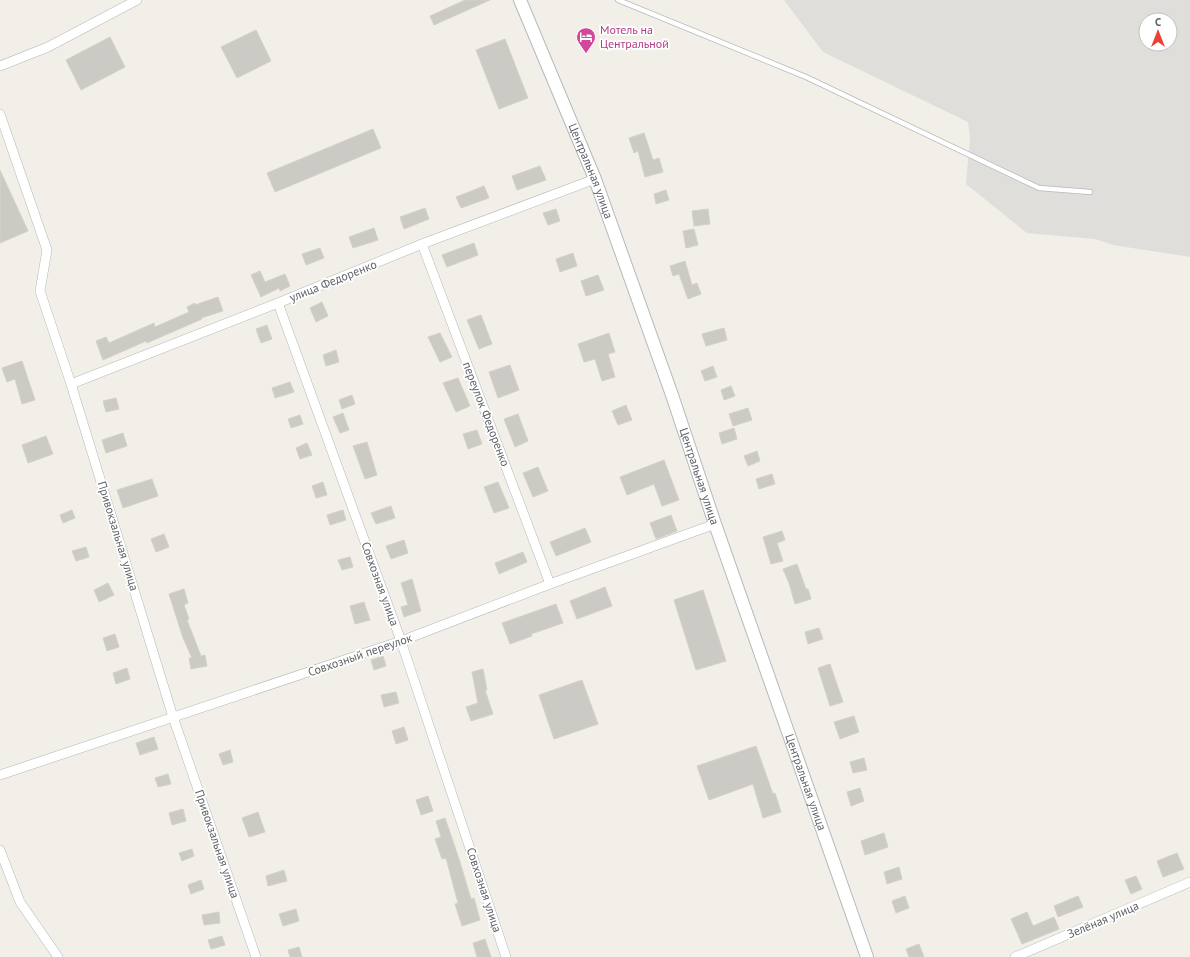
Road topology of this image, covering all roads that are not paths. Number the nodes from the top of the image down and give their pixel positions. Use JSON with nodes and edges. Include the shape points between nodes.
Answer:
{"nodes":[{"id":1,"x":136,"y":0,"type":"edge"},
{"id":2,"x":520,"y":0,"type":"edge"},
{"id":3,"x":618,"y":0,"type":"edge"},
{"id":4,"x":0,"y":66,"type":"edge"},
{"id":5,"x":0,"y":114,"type":"edge"},
{"id":6,"x":595,"y":179,"type":"junction"},
{"id":7,"x":1090,"y":192,"type":"dead end"},
{"id":8,"x":422,"y":244,"type":"junction"},
{"id":9,"x":278,"y":303,"type":"junction"},
{"id":10,"x":71,"y":384,"type":"junction"},
{"id":11,"x":715,"y":524,"type":"junction"},
{"id":12,"x":550,"y":584,"type":"junction"},
{"id":13,"x":401,"y":641,"type":"junction"},
{"id":14,"x":174,"y":717,"type":"junction"},
{"id":15,"x":0,"y":775,"type":"edge"},
{"id":16,"x":0,"y":850,"type":"edge"},
{"id":17,"x":1190,"y":882,"type":"edge"},
{"id":18,"x":58,"y":957,"type":"edge"},
{"id":19,"x":256,"y":957,"type":"edge"},
{"id":20,"x":506,"y":957,"type":"edge"},
{"id":21,"x":867,"y":957,"type":"edge"},
{"id":22,"x":1015,"y":957,"type":"edge"}],
"edges":[{"from":1,"to":4,"type":"street","via":[[48,47]]},
{"from":2,"to":6,"type":"street","name":"Центральная улица"},
{"from":3,"to":7,"type":"lane","via":[[806,77],[1039,188]]},
{"from":5,"to":10,"type":"street","name":"Привокзальная улица","via":[[47,250],[40,291]]},
{"from":6,"to":8,"type":"street","name":"улица Федоренко"},
{"from":6,"to":11,"type":"street","name":"Центральная улица","via":[[670,388]]},
{"from":8,"to":9,"type":"street","name":"улица Федоренко"},
{"from":8,"to":12,"type":"street","name":"переулок Федоренко"},
{"from":9,"to":10,"type":"street","name":"улица Федоренко"},
{"from":9,"to":13,"type":"street","name":"Совхозная улица"},
{"from":10,"to":14,"type":"street","name":"Привокзальная улица"},
{"from":11,"to":12,"type":"street","name":"Совхозный переулок"},
{"from":11,"to":21,"type":"street","name":"Центральная улица"},
{"from":12,"to":13,"type":"street","name":"Совхозный переулок"},
{"from":13,"to":14,"type":"street","name":"Совхозный переулок"},
{"from":13,"to":20,"type":"street","name":"Совхозная улица"},
{"from":14,"to":15,"type":"street","name":"Совхозный переулок"},
{"from":14,"to":19,"type":"street","name":"Привокзальная улица"},
{"from":16,"to":18,"type":"street","via":[[20,902]]},
{"from":17,"to":22,"type":"street","name":"Зелёная улица"}]}
